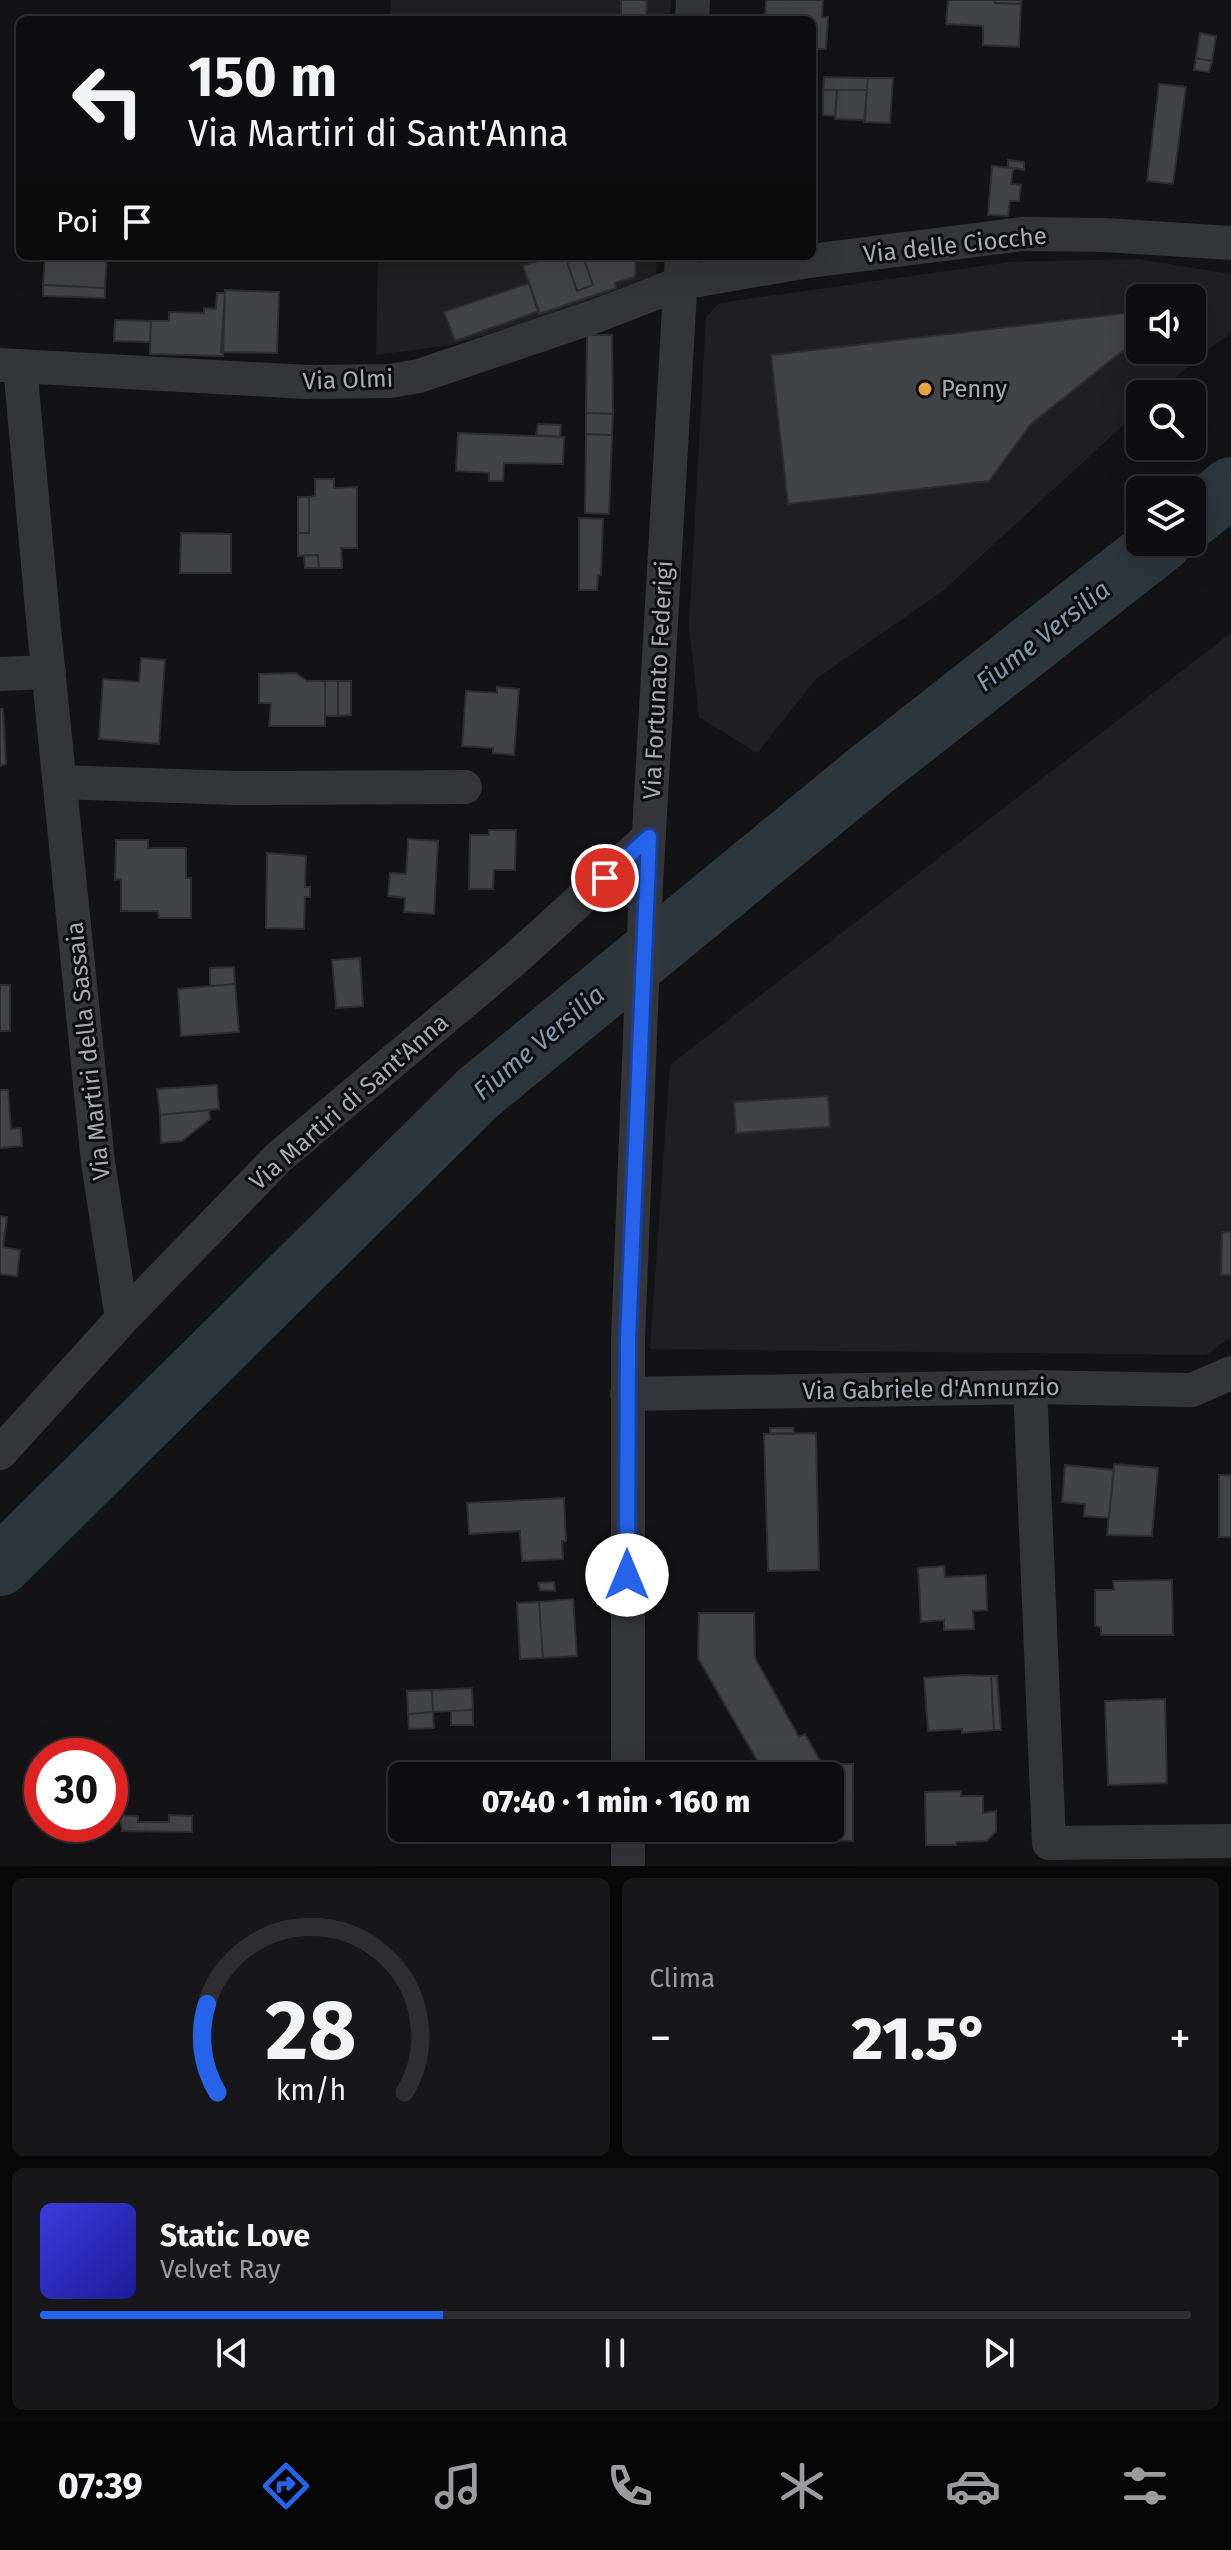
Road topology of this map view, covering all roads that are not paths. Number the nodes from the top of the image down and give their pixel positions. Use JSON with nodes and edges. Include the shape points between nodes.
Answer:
{"nodes":[{"id":1,"x":1231,"y":243,"type":"edge"},
{"id":2,"x":681,"y":269,"type":"edge"},
{"id":3,"x":10,"y":365,"type":"edge"},
{"id":4,"x":49,"y":672,"type":"junction"},
{"id":5,"x":0,"y":674,"type":"edge"},
{"id":6,"x":61,"y":782,"type":"junction"},
{"id":7,"x":465,"y":787,"type":"dead end"},
{"id":8,"x":649,"y":837,"type":"junction"},
{"id":9,"x":122,"y":1319,"type":"junction"},
{"id":10,"x":1231,"y":1373,"type":"edge"},
{"id":11,"x":1030,"y":1387,"type":"junction"},
{"id":12,"x":627,"y":1394,"type":"junction"},
{"id":13,"x":0,"y":1453,"type":"edge"},
{"id":14,"x":628,"y":1762,"type":"edge"},
{"id":15,"x":1231,"y":1841,"type":"edge"},
{"id":16,"x":628,"y":1842,"type":"edge"},
{"id":17,"x":628,"y":1866,"type":"edge"}],
"edges":[{"from":1,"to":2,"type":"street","name":"Via delle Ciocche","via":[[1023,234],[802,262]]},
{"from":2,"to":3,"type":"street","name":"Via Olmi","via":[[596,316],[390,381],[267,381]]},
{"from":2,"to":8,"type":"street","name":"Via Fortunato Federigi"},
{"from":3,"to":4,"type":"street","name":"Via Martiri della Sassaia"},
{"from":4,"to":5,"type":"street"},
{"from":4,"to":6,"type":"street","name":"Via Martiri della Sassaia"},
{"from":6,"to":7,"type":"street"},
{"from":6,"to":9,"type":"street","name":"Via Martiri della Sassaia","via":[[98,1162]]},
{"from":8,"to":9,"type":"street","name":"Via Martiri di Sant'Anna","via":[[515,959],[279,1157]]},
{"from":8,"to":12,"type":"street","name":"Via Fortunato Federigi"},
{"from":9,"to":13,"type":"street","name":"Via Martiri di Sant'Anna"},
{"from":10,"to":11,"type":"street","name":"Via Gabriele d'Annunzio","via":[[1192,1390]]},
{"from":11,"to":12,"type":"street","name":"Via Gabriele d'Annunzio"},
{"from":11,"to":15,"type":"street","via":[[1049,1843]]},
{"from":12,"to":14,"type":"street","name":"Via Fortunato Federigi"},
{"from":16,"to":17,"type":"street"}]}
